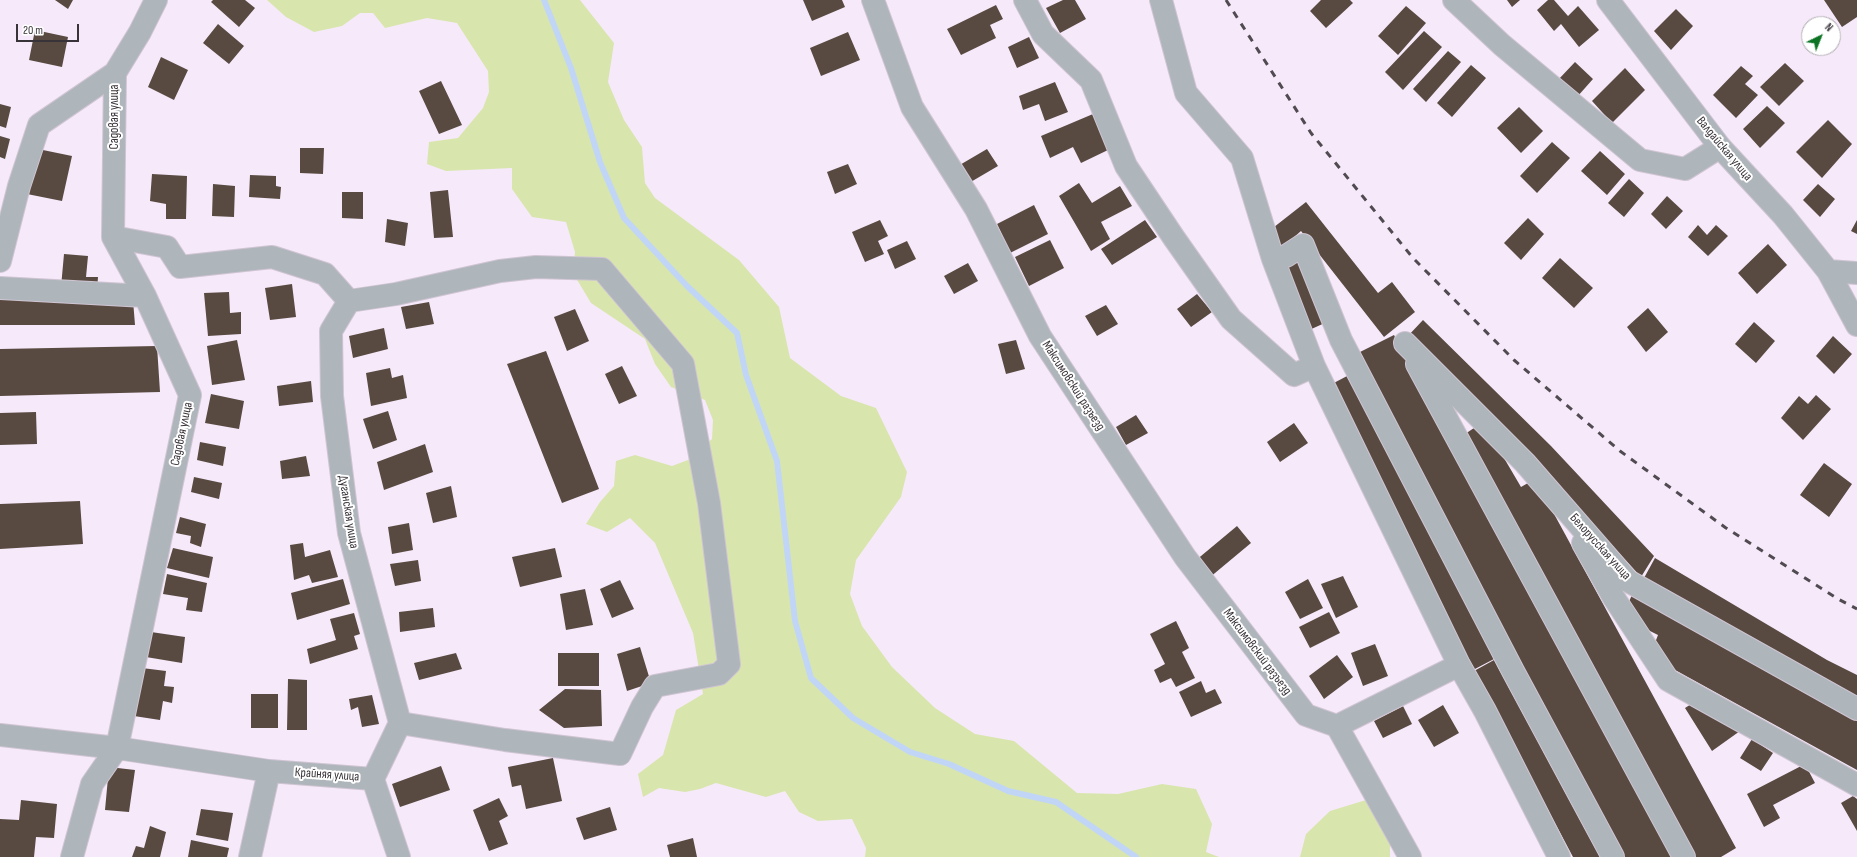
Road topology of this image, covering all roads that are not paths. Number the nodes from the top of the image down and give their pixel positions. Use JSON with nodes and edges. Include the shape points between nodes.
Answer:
{"nodes":[{"id":1,"x":156,"y":0,"type":"edge"},
{"id":2,"x":873,"y":0,"type":"edge"},
{"id":3,"x":1025,"y":0,"type":"edge"},
{"id":4,"x":1161,"y":0,"type":"edge"},
{"id":5,"x":1454,"y":0,"type":"edge"},
{"id":6,"x":1608,"y":0,"type":"edge"},
{"id":7,"x":115,"y":73,"type":"junction"},
{"id":8,"x":1720,"y":147,"type":"junction"},
{"id":9,"x":113,"y":237,"type":"junction"},
{"id":10,"x":1286,"y":256,"type":"dead end"},
{"id":11,"x":0,"y":261,"type":"edge"},
{"id":12,"x":1828,"y":271,"type":"junction"},
{"id":13,"x":1857,"y":273,"type":"edge"},
{"id":14,"x":0,"y":288,"type":"edge"},
{"id":15,"x":145,"y":296,"type":"junction"},
{"id":16,"x":349,"y":301,"type":"junction"},
{"id":17,"x":1857,"y":325,"type":"edge"},
{"id":18,"x":1314,"y":366,"type":"junction"},
{"id":19,"x":1559,"y":502,"type":"junction"},
{"id":20,"x":1459,"y":665,"type":"junction"},
{"id":21,"x":1857,"y":709,"type":"edge"},
{"id":22,"x":400,"y":723,"type":"junction"},
{"id":23,"x":1337,"y":726,"type":"junction"},
{"id":24,"x":0,"y":735,"type":"edge"},
{"id":25,"x":117,"y":748,"type":"junction"},
{"id":26,"x":268,"y":771,"type":"junction"},
{"id":27,"x":373,"y":779,"type":"junction"},
{"id":28,"x":1857,"y":785,"type":"edge"},
{"id":29,"x":72,"y":857,"type":"edge"},
{"id":30,"x":250,"y":857,"type":"edge"},
{"id":31,"x":399,"y":857,"type":"edge"},
{"id":32,"x":1410,"y":857,"type":"edge"},
{"id":33,"x":1559,"y":857,"type":"edge"},
{"id":34,"x":1613,"y":857,"type":"edge"},
{"id":35,"x":1684,"y":857,"type":"edge"}],
"edges":[{"from":1,"to":7,"type":"street","name":"Садовая улица"},
{"from":2,"to":23,"type":"street","name":"Максимовский разъезд","via":[[912,107],[976,209],[1040,336],[1185,557],[1306,715]]},
{"from":3,"to":18,"type":"street","via":[[1043,34],[1091,80],[1126,166],[1231,319],[1294,375]]},
{"from":4,"to":18,"type":"street","via":[[1186,93],[1242,158],[1273,259]]},
{"from":5,"to":8,"type":"street","via":[[1502,45],[1640,160],[1685,169]]},
{"from":6,"to":8,"type":"street","name":"Валдайская улица"},
{"from":7,"to":9,"type":"street","name":"Садовая улица"},
{"from":7,"to":11,"type":"street","via":[[39,125],[19,186]]},
{"from":8,"to":12,"type":"street","name":"Валдайская улица","via":[[1783,215]]},
{"from":9,"to":15,"type":"street","name":"Садовая улица"},
{"from":9,"to":16,"type":"street","via":[[167,247],[180,267],[272,257],[325,274]]},
{"from":10,"to":34,"type":"street","via":[[1303,246],[1341,340]]},
{"from":12,"to":13,"type":"street"},
{"from":12,"to":17,"type":"street","name":"Валдайская улица"},
{"from":14,"to":15,"type":"street"},
{"from":15,"to":25,"type":"street","name":"Садовая улица","via":[[190,396]]},
{"from":16,"to":22,"type":"street","name":"Дуганская улица","via":[[331,331],[332,396],[349,533]]},
{"from":16,"to":22,"type":"street","via":[[396,294],[476,275],[536,267],[602,269],[683,364],[709,503],[729,664],[719,674],[655,686],[620,754],[505,740]]},
{"from":18,"to":20,"type":"street"},
{"from":19,"to":21,"type":"street","name":"Белорусская улица","via":[[1628,581]]},
{"from":19,"to":28,"type":"street","via":[[1614,598],[1668,680]]},
{"from":19,"to":35,"type":"street","name":"Белорусская улица","via":[[1525,463],[1406,343]]},
{"from":20,"to":23,"type":"street"},
{"from":20,"to":33,"type":"street"},
{"from":22,"to":27,"type":"street","name":"Крайняя улица"},
{"from":23,"to":32,"type":"street"},
{"from":24,"to":25,"type":"street","name":"Крайняя улица"},
{"from":25,"to":26,"type":"street","name":"Крайняя улица"},
{"from":25,"to":29,"type":"street","name":"Садовая улица","via":[[92,784]]},
{"from":26,"to":27,"type":"street","name":"Крайняя улица"},
{"from":26,"to":30,"type":"street"},
{"from":27,"to":31,"type":"street"}]}
